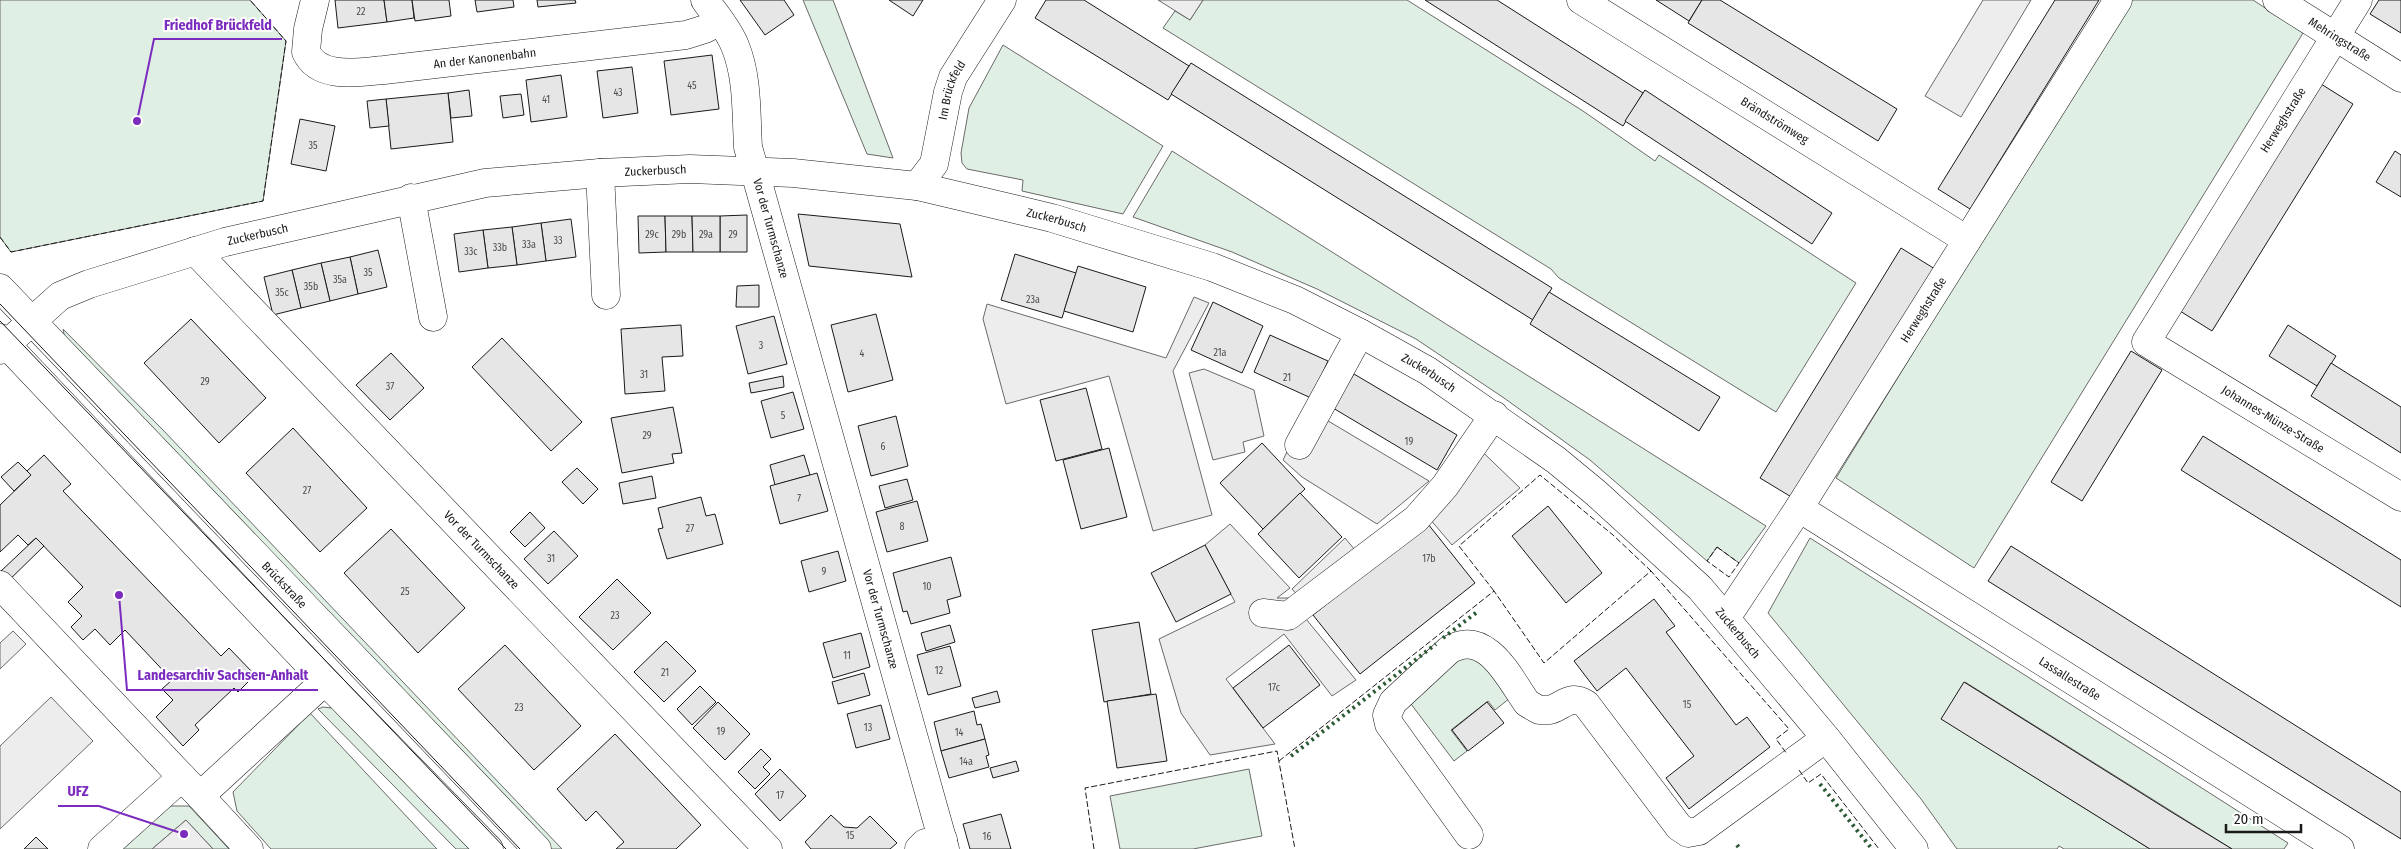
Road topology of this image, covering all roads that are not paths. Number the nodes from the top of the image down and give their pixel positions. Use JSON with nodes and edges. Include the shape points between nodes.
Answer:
{"nodes":[{"id":1,"x":315,"y":0,"type":"edge"},
{"id":2,"x":1002,"y":0,"type":"edge"},
{"id":3,"x":1581,"y":0,"type":"edge"},
{"id":4,"x":2118,"y":0,"type":"edge"},
{"id":5,"x":2277,"y":0,"type":"edge"},
{"id":6,"x":2358,"y":0,"type":"edge"},
{"id":7,"x":712,"y":11,"type":"edge"},
{"id":8,"x":2335,"y":36,"type":"junction"},
{"id":9,"x":2401,"y":78,"type":"edge"},
{"id":10,"x":755,"y":171,"type":"junction"},
{"id":11,"x":600,"y":173,"type":"junction"},
{"id":12,"x":917,"y":186,"type":"junction"},
{"id":13,"x":411,"y":198,"type":"junction"},
{"id":14,"x":1967,"y":240,"type":"junction"},
{"id":15,"x":195,"y":251,"type":"junction"},
{"id":16,"x":0,"y":288,"type":"edge"},
{"id":17,"x":606,"y":295,"type":"dead end"},
{"id":18,"x":433,"y":317,"type":"dead end"},
{"id":19,"x":31,"y":320,"type":"junction"},
{"id":20,"x":1360,"y":333,"type":"junction"},
{"id":21,"x":2146,"y":342,"type":"joint"},
{"id":22,"x":2,"y":344,"type":"edge"},
{"id":23,"x":1494,"y":415,"type":"junction"},
{"id":24,"x":1300,"y":445,"type":"dead end"},
{"id":25,"x":2401,"y":497,"type":"edge"},
{"id":26,"x":1799,"y":508,"type":"junction"},
{"id":27,"x":0,"y":585,"type":"edge"},
{"id":28,"x":1263,"y":613,"type":"dead end"},
{"id":29,"x":1726,"y":618,"type":"junction"},
{"id":30,"x":325,"y":681,"type":"junction"},
{"id":31,"x":1826,"y":738,"type":"junction"},
{"id":32,"x":191,"y":787,"type":"junction"},
{"id":33,"x":1469,"y":835,"type":"dead end"},
{"id":34,"x":936,"y":846,"type":"edge"},
{"id":35,"x":102,"y":849,"type":"edge"},
{"id":36,"x":249,"y":849,"type":"edge"},
{"id":37,"x":489,"y":849,"type":"edge"},
{"id":38,"x":538,"y":849,"type":"edge"},
{"id":39,"x":768,"y":849,"type":"edge"},
{"id":40,"x":1914,"y":849,"type":"edge"},
{"id":41,"x":2340,"y":849,"type":"edge"}],
"edges":[{"from":1,"to":7,"type":"street","name":"An der Kanonenbahn","via":[[306,52],[317,66],[334,72],[384,70],[686,34],[705,30]]},
{"from":2,"to":12,"type":"street","name":"Im Brückfeld","via":[[953,78],[934,164]]},
{"from":3,"to":14,"type":"street","name":"Brändströmweg"},
{"from":4,"to":14,"type":"street","name":"Herweghstraße"},
{"from":5,"to":8,"type":"street","name":"Mehringstraße"},
{"from":6,"to":8,"type":"street","name":"Herweghstraße"},
{"from":7,"to":10,"type":"street","name":"An der Kanonenbahn","via":[[735,44],[738,54],[743,77],[748,147]]},
{"from":8,"to":9,"type":"street","name":"Mehringstraße"},
{"from":8,"to":21,"type":"street","name":"Herweghstraße"},
{"from":10,"to":11,"type":"street","name":"Zuckerbusch","via":[[690,169]]},
{"from":10,"to":12,"type":"street","name":"Zuckerbusch"},
{"from":10,"to":34,"type":"street","name":"Vor der Turmschanze"},
{"from":11,"to":13,"type":"street","name":"Zuckerbusch","via":[[485,183]]},
{"from":11,"to":17,"type":"street"},
{"from":12,"to":20,"type":"street","name":"Zuckerbusch","via":[[1052,218],[1212,268],[1294,300]]},
{"from":13,"to":15,"type":"street","name":"Zuckerbusch"},
{"from":13,"to":18,"type":"street"},
{"from":14,"to":26,"type":"street","name":"Herweghstraße"},
{"from":15,"to":19,"type":"street","name":"Zuckerbusch","via":[[66,293]]},
{"from":15,"to":39,"type":"street","name":"Vor der Turmschanze"},
{"from":16,"to":19,"type":"street","name":"Brückstraße"},
{"from":19,"to":22,"type":"street","name":"Zuckerbusch"},
{"from":19,"to":38,"type":"street","name":"Brückstraße"},
{"from":20,"to":23,"type":"street","name":"Zuckerbusch","via":[[1428,371]]},
{"from":20,"to":24,"type":"street"},
{"from":21,"to":25,"type":"street","name":"Johannes-Münze-Straße"},
{"from":22,"to":30,"type":"street"},
{"from":23,"to":28,"type":"street","via":[[1445,486],[1416,519],[1288,616]]},
{"from":23,"to":29,"type":"street","name":"Zuckerbusch","via":[[1596,493],[1700,588]]},
{"from":26,"to":29,"type":"street","name":"Herweghstraße"},
{"from":26,"to":41,"type":"street","name":"Lassallestraße"},
{"from":27,"to":32,"type":"street"},
{"from":29,"to":31,"type":"street","name":"Zuckerbusch"},
{"from":30,"to":32,"type":"street"},
{"from":30,"to":37,"type":"street"},
{"from":31,"to":33,"type":"street","via":[[1699,832],[1688,833],[1679,828],[1586,704],[1574,698],[1550,710],[1532,707],[1490,652],[1475,646],[1460,646],[1449,650],[1393,702],[1387,715],[1389,724]]},
{"from":31,"to":40,"type":"street","name":"Zuckerbusch"},
{"from":32,"to":35,"type":"street"},
{"from":32,"to":36,"type":"street"}]}
